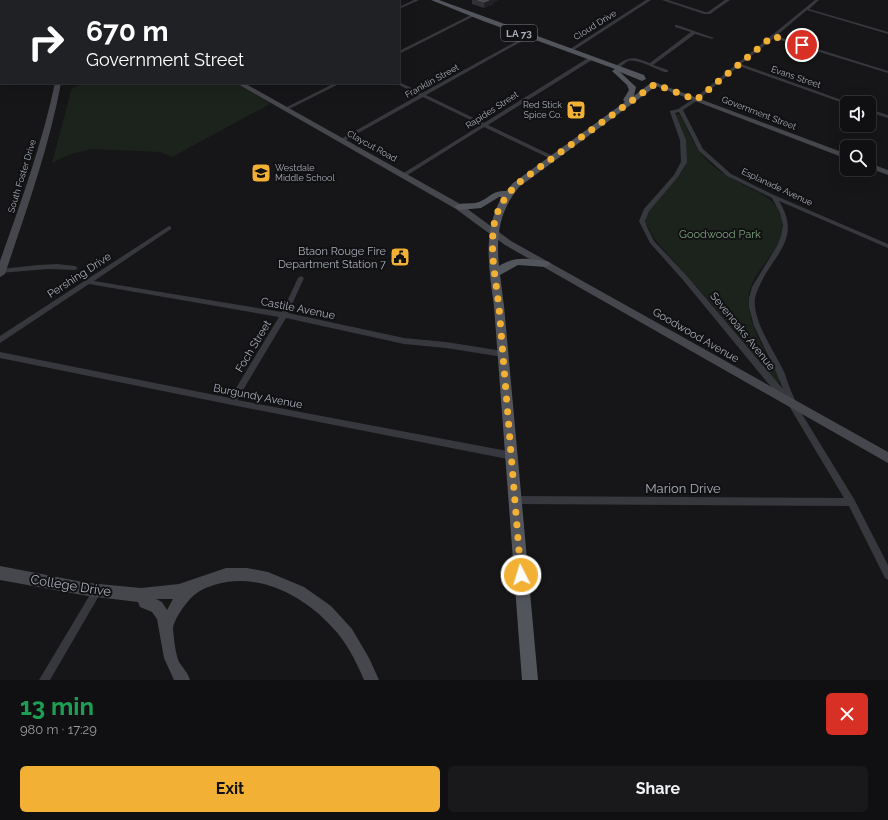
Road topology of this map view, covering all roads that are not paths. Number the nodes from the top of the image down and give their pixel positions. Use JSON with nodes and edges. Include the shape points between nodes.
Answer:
{"nodes":[{"id":1,"x":417,"y":0,"type":"edge"},
{"id":2,"x":434,"y":0,"type":"edge"},
{"id":3,"x":649,"y":0,"type":"edge"},
{"id":4,"x":664,"y":0,"type":"edge"},
{"id":5,"x":728,"y":0,"type":"edge"},
{"id":6,"x":817,"y":0,"type":"edge"},
{"id":7,"x":400,"y":8,"type":"edge"},
{"id":8,"x":806,"y":9,"type":"junction"},
{"id":9,"x":474,"y":16,"type":"junction"},
{"id":10,"x":676,"y":26,"type":"dead end"},
{"id":11,"x":694,"y":32,"type":"junction"},
{"id":12,"x":888,"y":33,"type":"edge"},
{"id":13,"x":529,"y":36,"type":"junction"},
{"id":14,"x":773,"y":36,"type":"junction"},
{"id":15,"x":712,"y":38,"type":"dead end"},
{"id":16,"x":569,"y":51,"type":"junction"},
{"id":17,"x":400,"y":53,"type":"edge"},
{"id":18,"x":590,"y":59,"type":"junction"},
{"id":19,"x":650,"y":65,"type":"junction"},
{"id":20,"x":739,"y":65,"type":"junction"},
{"id":21,"x":616,"y":69,"type":"junction"},
{"id":22,"x":666,"y":71,"type":"dead end"},
{"id":23,"x":888,"y":72,"type":"edge"},
{"id":24,"x":58,"y":84,"type":"edge"},
{"id":25,"x":241,"y":84,"type":"edge"},
{"id":26,"x":337,"y":84,"type":"edge"},
{"id":27,"x":400,"y":84,"type":"edge"},
{"id":28,"x":655,"y":84,"type":"junction"},
{"id":29,"x":423,"y":95,"type":"junction"},
{"id":30,"x":695,"y":99,"type":"junction"},
{"id":31,"x":840,"y":100,"type":"edge"},
{"id":32,"x":629,"y":102,"type":"junction"},
{"id":33,"x":286,"y":109,"type":"junction"},
{"id":34,"x":680,"y":110,"type":"junction"},
{"id":35,"x":876,"y":113,"type":"edge"},
{"id":36,"x":888,"y":117,"type":"edge"},
{"id":37,"x":484,"y":125,"type":"junction"},
{"id":38,"x":342,"y":140,"type":"junction"},
{"id":39,"x":840,"y":154,"type":"edge"},
{"id":40,"x":553,"y":158,"type":"junction"},
{"id":41,"x":876,"y":168,"type":"edge"},
{"id":42,"x":888,"y":173,"type":"edge"},
{"id":43,"x":404,"y":175,"type":"junction"},
{"id":44,"x":508,"y":194,"type":"junction"},
{"id":45,"x":774,"y":197,"type":"junction"},
{"id":46,"x":459,"y":207,"type":"junction"},
{"id":47,"x":169,"y":228,"type":"dead end"},
{"id":48,"x":493,"y":232,"type":"junction"},
{"id":49,"x":888,"y":246,"type":"edge"},
{"id":50,"x":546,"y":264,"type":"junction"},
{"id":51,"x":75,"y":268,"type":"dead end"},
{"id":52,"x":1,"y":272,"type":"edge"},
{"id":53,"x":495,"y":274,"type":"junction"},
{"id":54,"x":301,"y":278,"type":"dead end"},
{"id":55,"x":89,"y":282,"type":"junction"},
{"id":56,"x":284,"y":315,"type":"junction"},
{"id":57,"x":0,"y":340,"type":"edge"},
{"id":58,"x":503,"y":354,"type":"junction"},
{"id":59,"x":0,"y":355,"type":"edge"},
{"id":60,"x":232,"y":402,"type":"junction"},
{"id":61,"x":792,"y":404,"type":"junction"},
{"id":62,"x":512,"y":456,"type":"junction"},
{"id":63,"x":888,"y":458,"type":"edge"},
{"id":64,"x":515,"y":500,"type":"junction"},
{"id":65,"x":851,"y":502,"type":"junction"},
{"id":66,"x":0,"y":573,"type":"edge"},
{"id":67,"x":888,"y":575,"type":"edge"},
{"id":68,"x":194,"y":586,"type":"junction"},
{"id":69,"x":97,"y":591,"type":"junction"},
{"id":70,"x":143,"y":595,"type":"junction"},
{"id":71,"x":165,"y":628,"type":"junction"},
{"id":72,"x":44,"y":680,"type":"edge"},
{"id":73,"x":183,"y":680,"type":"edge"},
{"id":74,"x":372,"y":680,"type":"edge"},
{"id":75,"x":530,"y":680,"type":"edge"}],
"edges":[{"from":1,"to":7,"type":"street"},
{"from":2,"to":9,"type":"main road","name":"Government Street","number":"LA 73"},
{"from":3,"to":16,"type":"street","name":"Cloud Drive"},
{"from":4,"to":5,"type":"street","via":[[705,13]]},
{"from":6,"to":8,"type":"street"},
{"from":8,"to":12,"type":"street"},
{"from":8,"to":14,"type":"street"},
{"from":9,"to":13,"type":"main road","name":"Government Street","number":"LA 73"},
{"from":9,"to":17,"type":"street"},
{"from":10,"to":11,"type":"street"},
{"from":11,"to":15,"type":"street"},
{"from":11,"to":19,"type":"street"},
{"from":13,"to":16,"type":"main road","name":"Government Street","number":"LA 73"},
{"from":13,"to":29,"type":"street","name":"Franklin Street"},
{"from":14,"to":20,"type":"street"},
{"from":14,"to":23,"type":"street"},
{"from":16,"to":18,"type":"main road","name":"Government Street","number":"LA 73"},
{"from":18,"to":21,"type":"main road","name":"Government Street","number":"LA 73"},
{"from":18,"to":37,"type":"street","name":"Rapides Street"},
{"from":19,"to":21,"type":"street","via":[[635,59],[627,60]]},
{"from":19,"to":22,"type":"street"},
{"from":20,"to":30,"type":"street"},
{"from":20,"to":31,"type":"street","name":"Evans Street"},
{"from":21,"to":28,"type":"main road","name":"Government Street"},
{"from":21,"to":32,"type":"main road","via":[[617,73],[632,86],[627,100]]},
{"from":24,"to":52,"type":"street","name":"South Foster Drive","via":[[36,169]]},
{"from":25,"to":33,"type":"street","name":"Claycut Road"},
{"from":26,"to":33,"type":"street"},
{"from":27,"to":29,"type":"street"},
{"from":28,"to":30,"type":"street","name":"Government Street"},
{"from":28,"to":32,"type":"main road"},
{"from":29,"to":37,"type":"street"},
{"from":29,"to":38,"type":"street","name":"Franklin Street"},
{"from":30,"to":34,"type":"street"},
{"from":30,"to":39,"type":"street","name":"Government Street"},
{"from":32,"to":40,"type":"main road"},
{"from":33,"to":38,"type":"street","name":"Claycut Road"},
{"from":34,"to":45,"type":"street","name":"Esplanade Avenue","via":[[701,150],[708,158],[729,175]]},
{"from":34,"to":61,"type":"street","name":"Sevenoaks Avenue","via":[[672,112],[683,140],[684,162],[676,176],[646,210],[642,221],[644,227],[652,242]]},
{"from":35,"to":36,"type":"street"},
{"from":37,"to":40,"type":"street"},
{"from":37,"to":43,"type":"street","name":"Rapides Street"},
{"from":38,"to":43,"type":"street","name":"Claycut Road"},
{"from":40,"to":44,"type":"main road","via":[[522,180]]},
{"from":41,"to":42,"type":"street"},
{"from":43,"to":46,"type":"street","name":"Claycut Road"},
{"from":44,"to":46,"type":"main road","via":[[497,194],[481,205]]},
{"from":44,"to":48,"type":"main road","via":[[498,212]]},
{"from":45,"to":49,"type":"street","name":"Esplanade Avenue"},
{"from":45,"to":61,"type":"street","via":[[783,214],[786,231],[782,243],[758,278],[752,299],[755,320],[781,374]]},
{"from":46,"to":48,"type":"street","name":"Claycut Road"},
{"from":47,"to":55,"type":"street","name":"Pershing Drive"},
{"from":48,"to":50,"type":"street","name":"Goodwood Avenue"},
{"from":48,"to":53,"type":"main road"},
{"from":50,"to":53,"type":"main road","via":[[523,260],[508,265]]},
{"from":50,"to":61,"type":"street","name":"Goodwood Avenue"},
{"from":51,"to":52,"type":"street","via":[[41,267]]},
{"from":53,"to":58,"type":"main road"},
{"from":54,"to":56,"type":"street","name":"Foch Street"},
{"from":55,"to":56,"type":"street","name":"Castile Avenue"},
{"from":55,"to":57,"type":"street","name":"Pershing Drive"},
{"from":56,"to":58,"type":"street","name":"Castile Avenue","via":[[404,341]]},
{"from":56,"to":60,"type":"street","name":"Foch Street"},
{"from":58,"to":62,"type":"main road"},
{"from":59,"to":60,"type":"street","name":"Burgundy Avenue"},
{"from":60,"to":62,"type":"street","name":"Burgundy Avenue"},
{"from":61,"to":63,"type":"street","name":"Goodwood Avenue"},
{"from":61,"to":65,"type":"street","name":"Sevenoaks Avenue"},
{"from":62,"to":64,"type":"main road"},
{"from":64,"to":65,"type":"street","name":"Marion Drive"},
{"from":64,"to":75,"type":"main road"},
{"from":65,"to":67,"type":"street","name":"Sevenoaks Avenue"},
{"from":66,"to":69,"type":"street","name":"College Drive"},
{"from":68,"to":70,"type":"street","name":"College Drive","via":[[174,592]]},
{"from":68,"to":71,"type":"street","via":[[179,601]]},
{"from":68,"to":74,"type":"street","name":"College Drive","via":[[224,575],[252,574],[266,577],[301,593],[322,606],[345,630]]},
{"from":69,"to":70,"type":"street","name":"College Drive"},
{"from":69,"to":72,"type":"street"},
{"from":70,"to":71,"type":"street","via":[[145,602],[156,607],[161,613]]},
{"from":71,"to":73,"type":"street","via":[[173,666]]}]}
